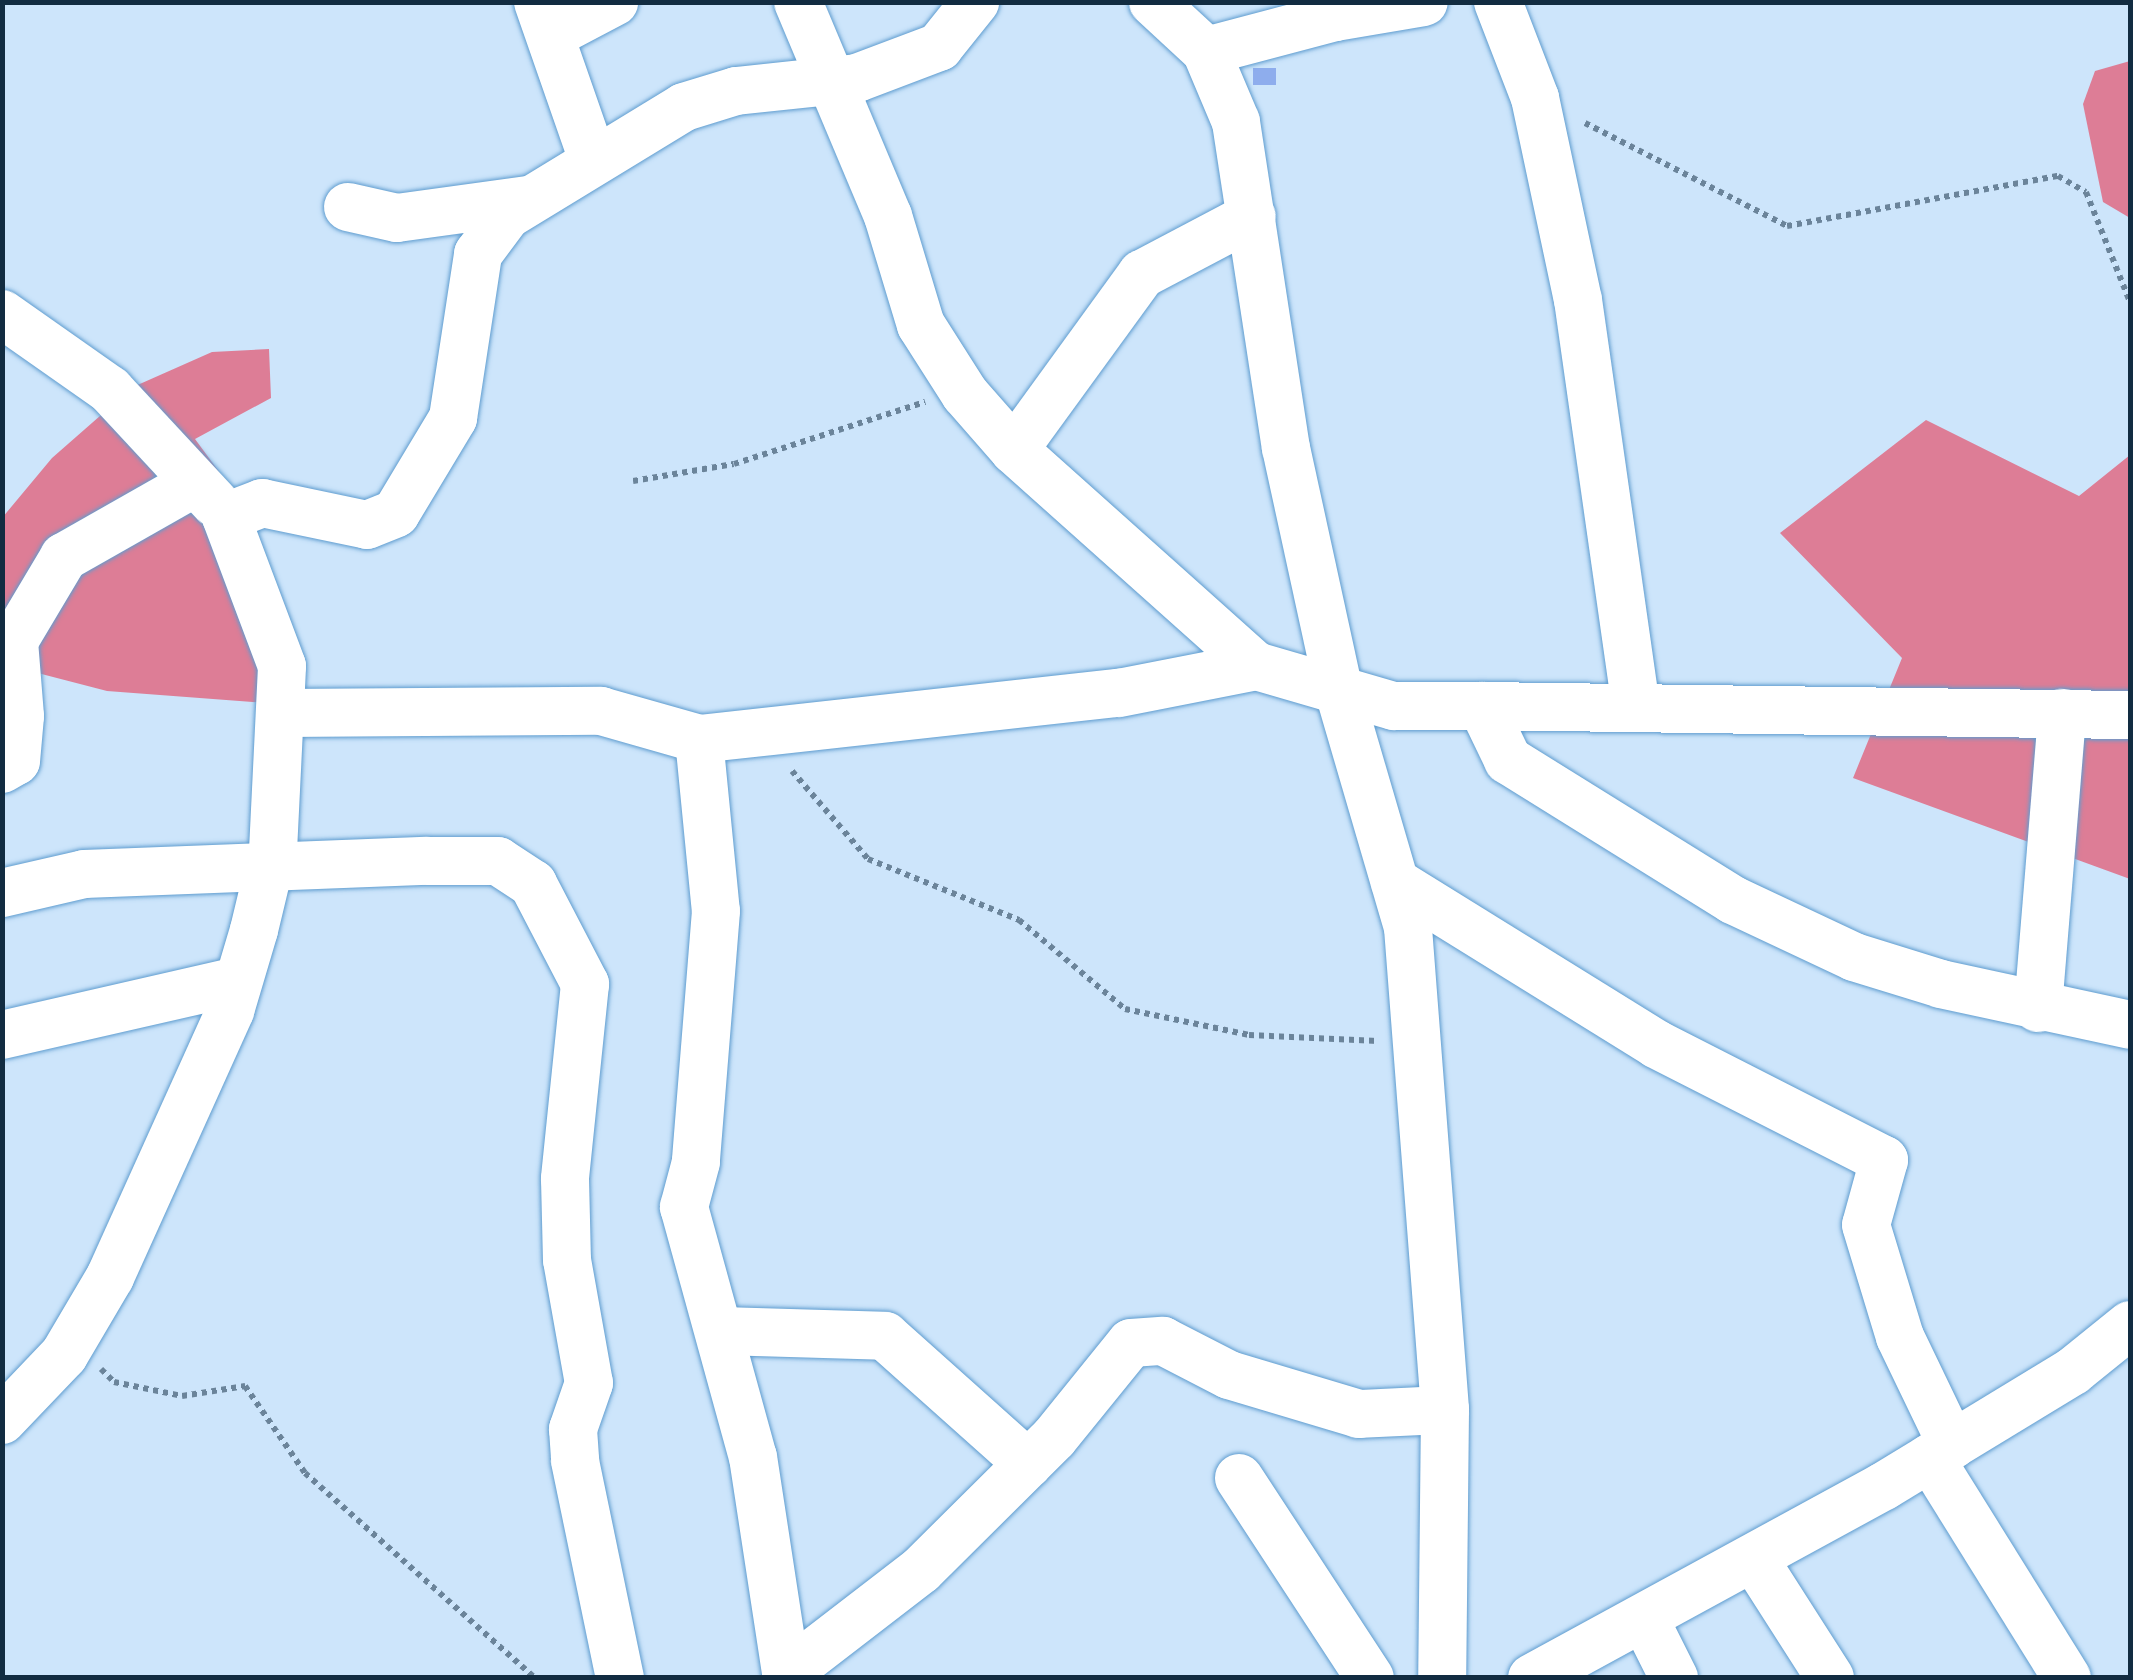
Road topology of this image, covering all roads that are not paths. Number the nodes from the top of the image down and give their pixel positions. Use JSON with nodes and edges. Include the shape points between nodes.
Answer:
{"nodes":[{"id":1,"x":614,"y":2,"type":"edge"},
{"id":2,"x":798,"y":2,"type":"edge"},
{"id":3,"x":975,"y":2,"type":"edge"},
{"id":4,"x":1153,"y":2,"type":"edge"},
{"id":5,"x":1424,"y":2,"type":"edge"},
{"id":6,"x":1498,"y":2,"type":"edge"},
{"id":7,"x":1334,"y":10,"type":"edge"},
{"id":8,"x":553,"y":13,"type":"edge"},
{"id":9,"x":1206,"y":51,"type":"junction"},
{"id":10,"x":828,"y":82,"type":"junction"},
{"id":11,"x":592,"y":158,"type":"junction"},
{"id":12,"x":528,"y":200,"type":"junction"},
{"id":13,"x":348,"y":207,"type":"dead end"},
{"id":14,"x":1252,"y":216,"type":"junction"},
{"id":15,"x":4,"y":311,"type":"edge"},
{"id":16,"x":1014,"y":450,"type":"junction"},
{"id":17,"x":194,"y":483,"type":"junction"},
{"id":18,"x":226,"y":517,"type":"junction"},
{"id":19,"x":1256,"y":666,"type":"junction"},
{"id":20,"x":1340,"y":695,"type":"junction"},
{"id":21,"x":1635,"y":702,"type":"junction"},
{"id":22,"x":1482,"y":706,"type":"junction"},
{"id":23,"x":284,"y":713,"type":"junction"},
{"id":24,"x":2062,"y":713,"type":"junction"},
{"id":25,"x":2130,"y":715,"type":"edge"},
{"id":26,"x":700,"y":739,"type":"junction"},
{"id":27,"x":2,"y":770,"type":"edge"},
{"id":28,"x":264,"y":868,"type":"junction"},
{"id":29,"x":1396,"y":882,"type":"junction"},
{"id":30,"x":2,"y":893,"type":"edge"},
{"id":31,"x":234,"y":982,"type":"junction"},
{"id":32,"x":2038,"y":1008,"type":"junction"},
{"id":33,"x":2130,"y":1025,"type":"edge"},
{"id":34,"x":2,"y":1035,"type":"edge"},
{"id":35,"x":2130,"y":1325,"type":"edge"},
{"id":36,"x":720,"y":1331,"type":"junction"},
{"id":37,"x":1446,"y":1410,"type":"junction"},
{"id":38,"x":2,"y":1420,"type":"edge"},
{"id":39,"x":1941,"y":1452,"type":"junction"},
{"id":40,"x":1028,"y":1464,"type":"junction"},
{"id":41,"x":1240,"y":1478,"type":"dead end"},
{"id":42,"x":1754,"y":1559,"type":"junction"},
{"id":43,"x":1645,"y":1620,"type":"junction"},
{"id":44,"x":787,"y":1676,"type":"edge"},
{"id":45,"x":620,"y":1678,"type":"edge"},
{"id":46,"x":1370,"y":1678,"type":"edge"},
{"id":47,"x":1442,"y":1678,"type":"edge"},
{"id":48,"x":1532,"y":1678,"type":"edge"},
{"id":49,"x":1674,"y":1678,"type":"edge"},
{"id":50,"x":1830,"y":1678,"type":"edge"},
{"id":51,"x":2067,"y":1678,"type":"edge"}],
"edges":[{"from":1,"to":8,"type":"street"},
{"from":2,"to":10,"type":"street"},
{"from":3,"to":10,"type":"street","via":[[940,47]]},
{"from":4,"to":9,"type":"street"},
{"from":5,"to":7,"type":"street"},
{"from":6,"to":21,"type":"street","via":[[1534,98],[1578,300]]},
{"from":7,"to":9,"type":"street"},
{"from":8,"to":11,"type":"street"},
{"from":9,"to":14,"type":"street","via":[[1236,122]]},
{"from":10,"to":11,"type":"street","via":[[719,96]]},
{"from":10,"to":16,"type":"street","via":[[888,216],[921,325],[965,394]]},
{"from":11,"to":12,"type":"street"},
{"from":12,"to":13,"type":"street","via":[[397,218]]},
{"from":12,"to":18,"type":"street","via":[[478,254],[452,418],[396,513],[368,525],[262,503]]},
{"from":14,"to":16,"type":"street","via":[[1142,274]]},
{"from":14,"to":20,"type":"street","via":[[1286,448]]},
{"from":15,"to":17,"type":"street","via":[[110,390]]},
{"from":16,"to":19,"type":"street"},
{"from":17,"to":18,"type":"street"},
{"from":17,"to":27,"type":"street","via":[[64,557],[14,640],[16,760]]},
{"from":18,"to":23,"type":"street","via":[[282,666]]},
{"from":19,"to":20,"type":"street"},
{"from":19,"to":26,"type":"street","via":[[1118,693]]},
{"from":20,"to":22,"type":"street","via":[[1420,711]]},
{"from":20,"to":29,"type":"street"},
{"from":21,"to":22,"type":"street"},
{"from":21,"to":24,"type":"street"},
{"from":22,"to":32,"type":"street","via":[[1508,760],[1670,868],[1854,957]]},
{"from":23,"to":26,"type":"street","via":[[601,711]]},
{"from":23,"to":28,"type":"street"},
{"from":24,"to":25,"type":"street"},
{"from":24,"to":32,"type":"street"},
{"from":26,"to":36,"type":"street","via":[[716,912],[684,1207]]},
{"from":28,"to":30,"type":"street","via":[[84,874]]},
{"from":28,"to":31,"type":"street"},
{"from":28,"to":45,"type":"street","via":[[498,861],[533,884],[568,937],[585,984],[566,1179],[567,1260],[589,1383],[573,1429],[575,1461]]},
{"from":29,"to":37,"type":"street","via":[[1423,1043]]},
{"from":29,"to":39,"type":"street","via":[[1656,1044],[1884,1160],[1866,1225]]},
{"from":31,"to":34,"type":"street"},
{"from":31,"to":38,"type":"street","via":[[230,1011],[110,1277],[72,1340]]},
{"from":32,"to":33,"type":"street"},
{"from":35,"to":39,"type":"street"},
{"from":36,"to":40,"type":"street","via":[[885,1336]]},
{"from":36,"to":44,"type":"street","via":[[754,1457]]},
{"from":37,"to":40,"type":"street","via":[[1359,1414],[1229,1375],[1163,1340],[1132,1343]]},
{"from":37,"to":47,"type":"street"},
{"from":39,"to":42,"type":"street"},
{"from":39,"to":51,"type":"street"},
{"from":40,"to":44,"type":"street","via":[[921,1570]]},
{"from":41,"to":46,"type":"street"},
{"from":42,"to":43,"type":"street"},
{"from":42,"to":50,"type":"street"},
{"from":43,"to":48,"type":"street"},
{"from":43,"to":49,"type":"street"}]}
